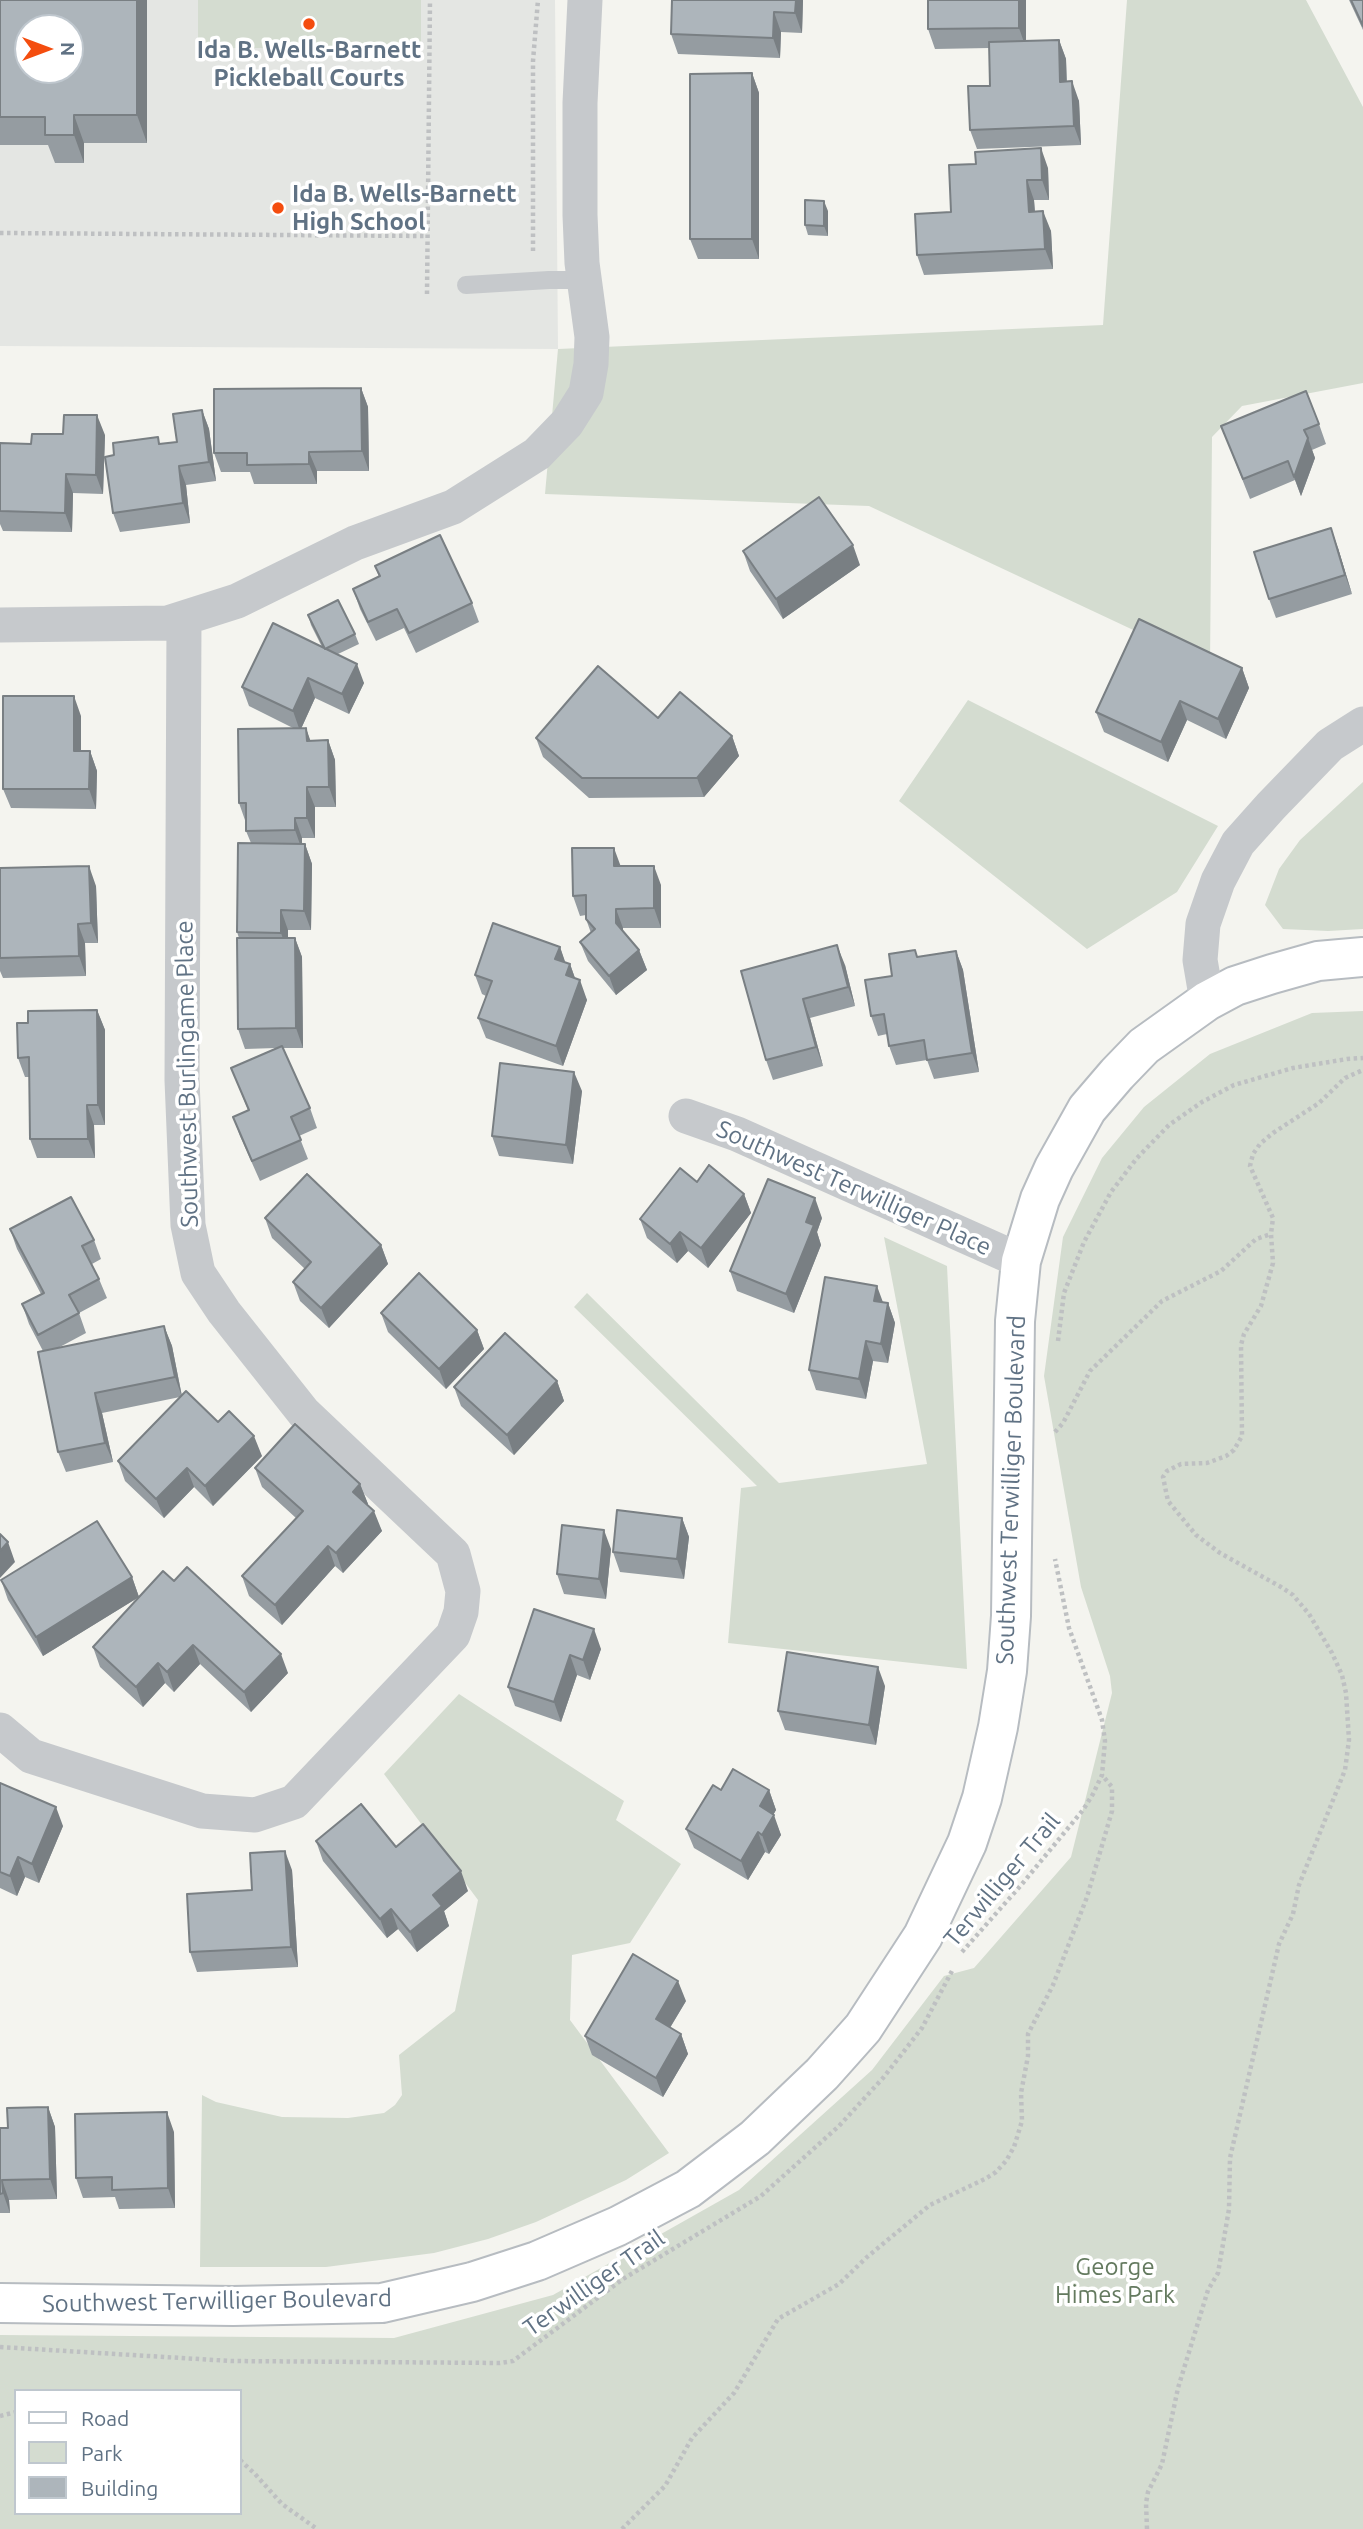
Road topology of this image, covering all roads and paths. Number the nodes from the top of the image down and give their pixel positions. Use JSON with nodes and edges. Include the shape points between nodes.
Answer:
{"nodes":[{"id":1,"x":430,"y":0,"type":"edge"},
{"id":2,"x":538,"y":0,"type":"edge"},
{"id":3,"x":585,"y":0,"type":"edge"},
{"id":4,"x":0,"y":233,"type":"edge"},
{"id":5,"x":427,"y":236,"type":"junction"},
{"id":6,"x":533,"y":263,"type":"dead end"},
{"id":7,"x":586,"y":280,"type":"junction"},
{"id":8,"x":466,"y":285,"type":"dead end"},
{"id":9,"x":427,"y":293,"type":"dead end"},
{"id":10,"x":184,"y":620,"type":"junction"},
{"id":11,"x":0,"y":625,"type":"edge"},
{"id":12,"x":1363,"y":724,"type":"edge"},
{"id":13,"x":1363,"y":957,"type":"edge"},
{"id":14,"x":1207,"y":1001,"type":"junction"},
{"id":15,"x":1363,"y":1058,"type":"edge"},
{"id":16,"x":1363,"y":1069,"type":"edge"},
{"id":17,"x":686,"y":1116,"type":"dead end"},
{"id":18,"x":1271,"y":1234,"type":"junction"},
{"id":19,"x":1021,"y":1261,"type":"junction"},
{"id":20,"x":1056,"y":1353,"type":"dead end"},
{"id":21,"x":1052,"y":1424,"type":"dead end"},
{"id":22,"x":1055,"y":1552,"type":"dead end"},
{"id":23,"x":0,"y":1730,"type":"edge"},
{"id":24,"x":1101,"y":1775,"type":"junction"},
{"id":25,"x":0,"y":2303,"type":"edge"},
{"id":26,"x":0,"y":2347,"type":"edge"},
{"id":27,"x":242,"y":2462,"type":"edge"},
{"id":28,"x":317,"y":2529,"type":"edge"},
{"id":29,"x":622,"y":2529,"type":"edge"},
{"id":30,"x":1147,"y":2529,"type":"edge"}],
"edges":[{"from":1,"to":5,"type":"path"},
{"from":2,"to":6,"type":"path","via":[[533,61]]},
{"from":3,"to":7,"type":"street","via":[[580,215]]},
{"from":4,"to":5,"type":"path"},
{"from":5,"to":9,"type":"path"},
{"from":7,"to":8,"type":"lane"},
{"from":7,"to":10,"type":"street","via":[[592,337],[586,393],[567,423],[537,454],[453,507],[355,543],[237,601]]},
{"from":10,"to":11,"type":"street"},
{"from":10,"to":23,"type":"street","name":"Southwest Burlingame Place","via":[[182,1080],[188,1225],[198,1273],[304,1413],[453,1554],[463,1591],[461,1612],[453,1635],[294,1802],[256,1815],[202,1811],[31,1756]]},
{"from":12,"to":14,"type":"street","via":[[1330,745],[1238,843],[1203,924],[1200,960]]},
{"from":13,"to":14,"type":"main road","name":"Southwest Terwilliger Boulevard","via":[[1318,961],[1235,986]]},
{"from":14,"to":19,"type":"main road","name":"Southwest Terwilliger Boulevard","via":[[1144,1046],[1087,1109],[1040,1199]]},
{"from":15,"to":20,"type":"path","via":[[1293,1068],[1234,1086],[1169,1125],[1111,1192],[1084,1242],[1064,1293]]},
{"from":16,"to":18,"type":"path","via":[[1273,1133],[1253,1154],[1250,1166],[1273,1218]]},
{"from":17,"to":19,"type":"street","name":"Southwest Terwilliger Place","via":[[737,1134]]},
{"from":18,"to":21,"type":"path","via":[[1256,1239],[1221,1270],[1162,1301],[1090,1371],[1052,1435]]},
{"from":18,"to":30,"type":"path","via":[[1270,1277],[1241,1345],[1244,1426],[1239,1444],[1217,1460],[1173,1467],[1163,1477],[1164,1488],[1168,1501],[1196,1535],[1281,1587],[1310,1614],[1342,1675],[1349,1740],[1345,1770],[1279,1944],[1230,2158],[1229,2209],[1218,2273],[1208,2290],[1178,2388],[1162,2464],[1149,2492]]},
{"from":19,"to":25,"type":"main road","name":"Southwest Terwilliger Boulevard","via":[[1015,1321],[1011,1616],[1007,1671],[982,1798],[967,1843],[923,1937],[863,2028],[822,2074],[755,2138],[688,2189],[537,2261],[471,2282],[382,2303]]},
{"from":22,"to":24,"type":"path","name":"Terwilliger Trail","via":[[1069,1628],[1101,1720],[1105,1741]]},
{"from":24,"to":26,"type":"path","name":"Terwilliger Trail","via":[[1083,1810],[962,1952],[922,2028],[839,2126],[761,2196],[623,2279],[513,2361],[231,2361]]},
{"from":24,"to":29,"type":"path","via":[[1112,1787],[1112,1811],[1087,1897],[1053,1985],[1028,2034],[1022,2120],[1006,2161],[985,2179],[930,2206],[839,2284],[778,2319],[734,2393],[692,2438],[665,2486]]},
{"from":27,"to":28,"type":"path","via":[[282,2504]]}]}
